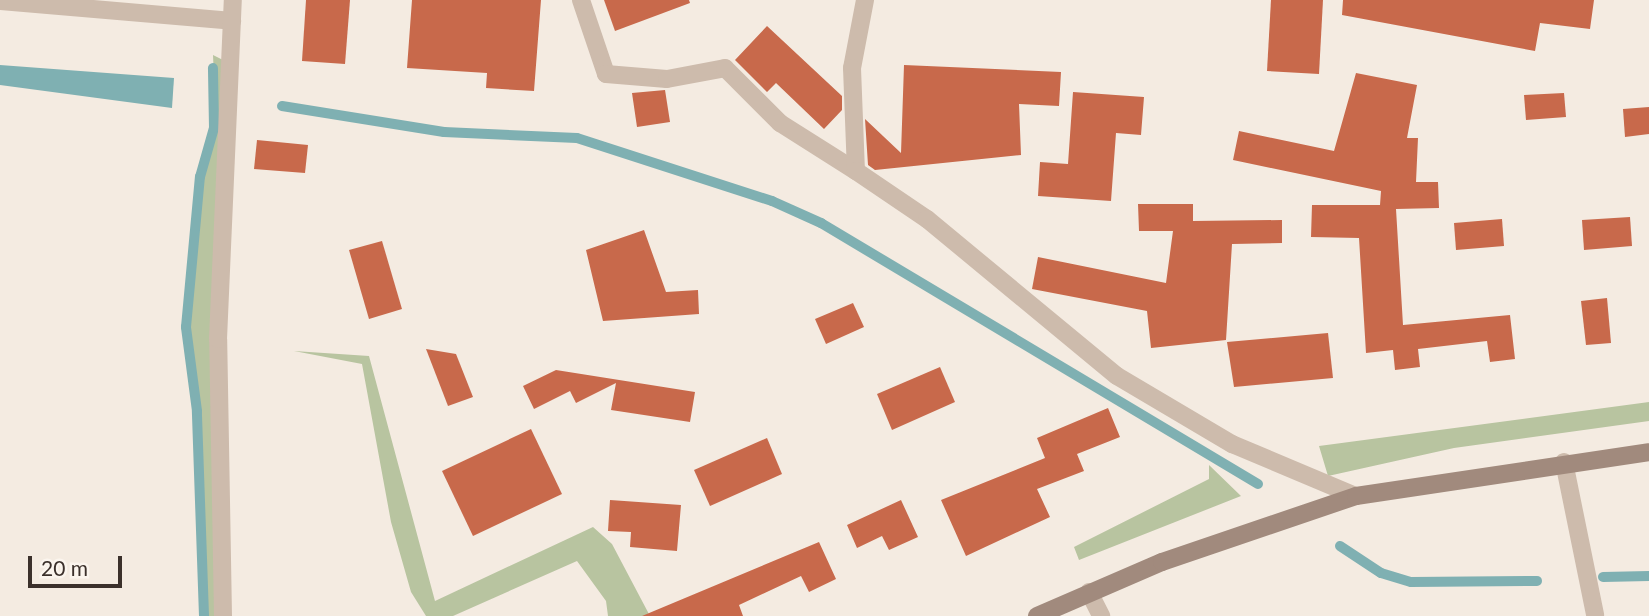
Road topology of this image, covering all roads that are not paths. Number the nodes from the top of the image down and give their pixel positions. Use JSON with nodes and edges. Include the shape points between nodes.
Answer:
{"nodes":[{"id":1,"x":233,"y":0,"type":"edge"},
{"id":2,"x":581,"y":0,"type":"edge"},
{"id":3,"x":865,"y":0,"type":"edge"},
{"id":4,"x":0,"y":1,"type":"edge"},
{"id":5,"x":232,"y":21,"type":"junction"},
{"id":6,"x":856,"y":171,"type":"junction"},
{"id":7,"x":1649,"y":452,"type":"edge"},
{"id":8,"x":1564,"y":462,"type":"junction"},
{"id":9,"x":1356,"y":496,"type":"junction"},
{"id":10,"x":1089,"y":592,"type":"junction"},
{"id":11,"x":1595,"y":615,"type":"edge"},
{"id":12,"x":223,"y":616,"type":"edge"},
{"id":13,"x":1037,"y":616,"type":"edge"},
{"id":14,"x":1101,"y":616,"type":"edge"}],
"edges":[{"from":1,"to":5,"type":"street"},
{"from":2,"to":6,"type":"street","via":[[606,74],[667,79],[725,68],[780,123]]},
{"from":3,"to":6,"type":"street","via":[[852,68]]},
{"from":4,"to":5,"type":"street"},
{"from":5,"to":12,"type":"street","via":[[219,326]]},
{"from":6,"to":9,"type":"street","via":[[927,219],[1117,376],[1243,450]]},
{"from":7,"to":8,"type":"main road"},
{"from":8,"to":9,"type":"main road"},
{"from":8,"to":11,"type":"street"},
{"from":9,"to":10,"type":"main road"},
{"from":10,"to":13,"type":"main road"},
{"from":10,"to":14,"type":"street"}]}
